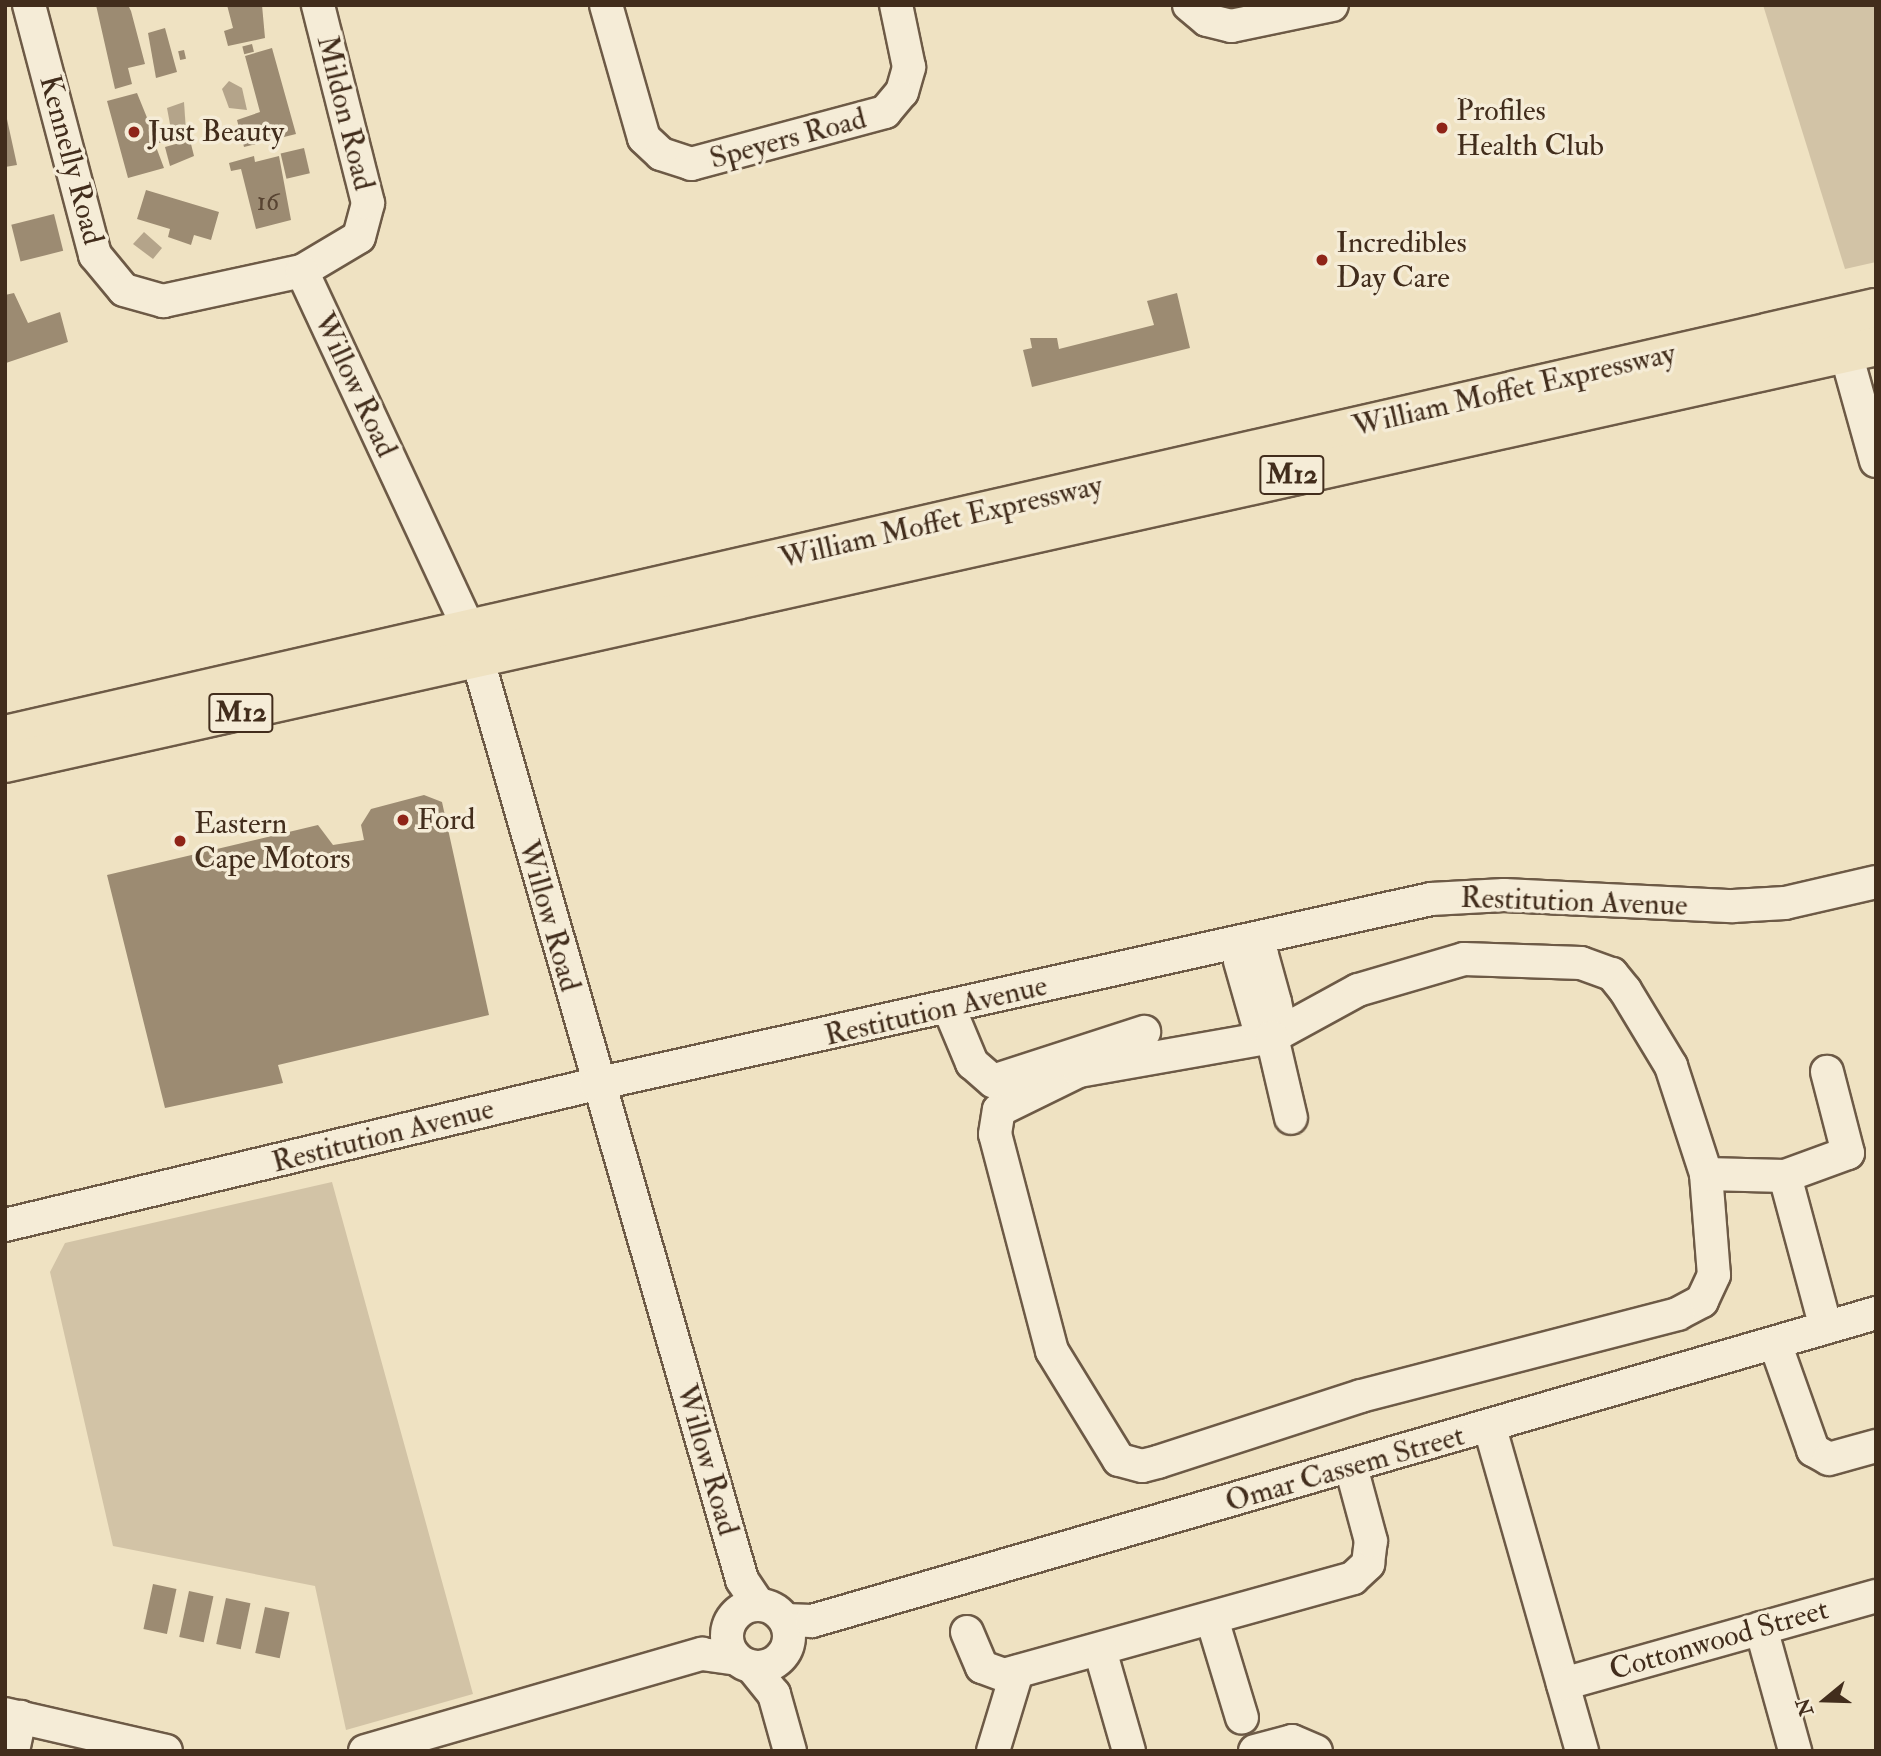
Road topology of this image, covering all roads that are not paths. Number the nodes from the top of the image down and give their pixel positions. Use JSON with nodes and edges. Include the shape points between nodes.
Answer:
{"nodes":[{"id":1,"x":29,"y":5,"type":"edge"},
{"id":2,"x":318,"y":5,"type":"edge"},
{"id":3,"x":606,"y":5,"type":"edge"},
{"id":4,"x":896,"y":5,"type":"edge"},
{"id":5,"x":1332,"y":5,"type":"edge"},
{"id":6,"x":1198,"y":13,"type":"edge"},
{"id":7,"x":302,"y":271,"type":"junction"},
{"id":8,"x":1876,"y":308,"type":"edge"},
{"id":9,"x":1836,"y":317,"type":"junction"},
{"id":10,"x":1861,"y":350,"type":"edge"},
{"id":11,"x":1876,"y":461,"type":"edge"},
{"id":12,"x":473,"y":646,"type":"junction"},
{"id":13,"x":5,"y":735,"type":"edge"},
{"id":14,"x":5,"y":763,"type":"edge"},
{"id":15,"x":1876,"y":882,"type":"edge"},
{"id":16,"x":1250,"y":940,"type":"junction"},
{"id":17,"x":949,"y":1009,"type":"junction"},
{"id":18,"x":1272,"y":1037,"type":"junction"},
{"id":19,"x":1152,"y":1043,"type":"junction"},
{"id":20,"x":1827,"y":1072,"type":"dead end"},
{"id":21,"x":596,"y":1084,"type":"junction"},
{"id":22,"x":1292,"y":1118,"type":"dead end"},
{"id":23,"x":1706,"y":1174,"type":"junction"},
{"id":24,"x":1785,"y":1176,"type":"junction"},
{"id":25,"x":5,"y":1225,"type":"edge"},
{"id":26,"x":1876,"y":1313,"type":"edge"},
{"id":27,"x":1826,"y":1328,"type":"junction"},
{"id":28,"x":1775,"y":1343,"type":"junction"},
{"id":29,"x":1490,"y":1427,"type":"junction"},
{"id":30,"x":1876,"y":1446,"type":"edge"},
{"id":31,"x":1351,"y":1467,"type":"junction"},
{"id":32,"x":1876,"y":1595,"type":"edge"},
{"id":33,"x":1212,"y":1619,"type":"junction"},
{"id":34,"x":1761,"y":1628,"type":"junction"},
{"id":35,"x":762,"y":1629,"type":"junction"},
{"id":36,"x":967,"y":1632,"type":"dead end"},
{"id":37,"x":1100,"y":1650,"type":"junction"},
{"id":38,"x":1017,"y":1672,"type":"junction"},
{"id":39,"x":1563,"y":1684,"type":"junction"},
{"id":40,"x":13,"y":1715,"type":"edge"},
{"id":41,"x":1242,"y":1718,"type":"dead end"},
{"id":42,"x":13,"y":1751,"type":"edge"},
{"id":43,"x":166,"y":1751,"type":"edge"},
{"id":44,"x":365,"y":1751,"type":"edge"},
{"id":45,"x":790,"y":1751,"type":"edge"},
{"id":46,"x":993,"y":1751,"type":"edge"},
{"id":47,"x":1129,"y":1751,"type":"edge"},
{"id":48,"x":1255,"y":1751,"type":"edge"},
{"id":49,"x":1317,"y":1751,"type":"edge"},
{"id":50,"x":1582,"y":1751,"type":"edge"},
{"id":51,"x":1796,"y":1751,"type":"edge"}],
"edges":[{"from":1,"to":7,"type":"street","name":"Kennelly Road","via":[[95,255],[112,281],[137,297],[163,301]]},
{"from":2,"to":7,"type":"street","name":"Mildon Road","via":[[368,215],[349,248]]},
{"from":3,"to":4,"type":"street","name":"Speyers Road","via":[[636,120],[661,154],[703,163],[885,112],[902,92],[909,67]]},
{"from":5,"to":6,"type":"street","via":[[1231,26]]},
{"from":7,"to":12,"type":"street","name":"Willow Road"},
{"from":8,"to":9,"type":"main road","name":"William Moffet Expressway","number":"M12"},
{"from":9,"to":10,"type":"street"},
{"from":9,"to":12,"type":"main road","name":"William Moffet Expressway","number":"M12"},
{"from":10,"to":11,"type":"street"},
{"from":10,"to":12,"type":"main road","name":"William Moffet Expressway","number":"M12"},
{"from":12,"to":13,"type":"main road","name":"William Moffet Expressway","number":"M12"},
{"from":12,"to":14,"type":"main road","name":"William Moffet Expressway","number":"M12"},
{"from":12,"to":21,"type":"street","name":"Willow Road"},
{"from":15,"to":16,"type":"street","name":"Restitution Avenue","via":[[1807,899],[1733,906],[1464,895]]},
{"from":16,"to":17,"type":"street","name":"Restitution Avenue"},
{"from":16,"to":18,"type":"street","via":[[1262,955],[1275,1002],[1279,1021]]},
{"from":17,"to":19,"type":"street","via":[[978,1073],[993,1081]]},
{"from":17,"to":21,"type":"street","name":"Restitution Avenue"},
{"from":18,"to":19,"type":"street"},
{"from":18,"to":22,"type":"street"},
{"from":18,"to":23,"type":"street","via":[[1358,990],[1464,959],[1594,966],[1618,980],[1671,1066]]},
{"from":19,"to":23,"type":"street","via":[[1016,1098],[999,1110],[995,1134],[1057,1365],[1111,1451],[1142,1466],[1361,1396],[1691,1309],[1714,1275]]},
{"from":20,"to":24,"type":"street","via":[[1848,1153]]},
{"from":21,"to":25,"type":"street","name":"Restitution Avenue"},
{"from":21,"to":35,"type":"street","name":"Willow Road"},
{"from":23,"to":24,"type":"street"},
{"from":24,"to":27,"type":"street"},
{"from":26,"to":27,"type":"street","name":"Omar Cassem Street"},
{"from":27,"to":28,"type":"street","name":"Omar Cassem Street"},
{"from":28,"to":29,"type":"street","name":"Omar Cassem Street"},
{"from":28,"to":30,"type":"street","via":[[1819,1456]]},
{"from":29,"to":31,"type":"street","name":"Omar Cassem Street"},
{"from":29,"to":39,"type":"street"},
{"from":31,"to":33,"type":"street","via":[[1371,1541],[1363,1570],[1341,1583]]},
{"from":31,"to":35,"type":"street","name":"Omar Cassem Street"},
{"from":32,"to":34,"type":"street","name":"Cottonwood Street"},
{"from":33,"to":37,"type":"street"},
{"from":33,"to":41,"type":"street"},
{"from":34,"to":39,"type":"street","name":"Cottonwood Street"},
{"from":34,"to":51,"type":"street"},
{"from":35,"to":44,"type":"street","name":"Omar Cassem Street","via":[[702,1654]]},
{"from":35,"to":45,"type":"street","name":"Willow Road"},
{"from":36,"to":38,"type":"street","via":[[989,1673]]},
{"from":37,"to":38,"type":"street"},
{"from":37,"to":47,"type":"street"},
{"from":38,"to":46,"type":"street"},
{"from":39,"to":50,"type":"street"},
{"from":40,"to":42,"type":"street"},
{"from":40,"to":43,"type":"street"},
{"from":48,"to":49,"type":"street","via":[[1292,1741]]}]}
